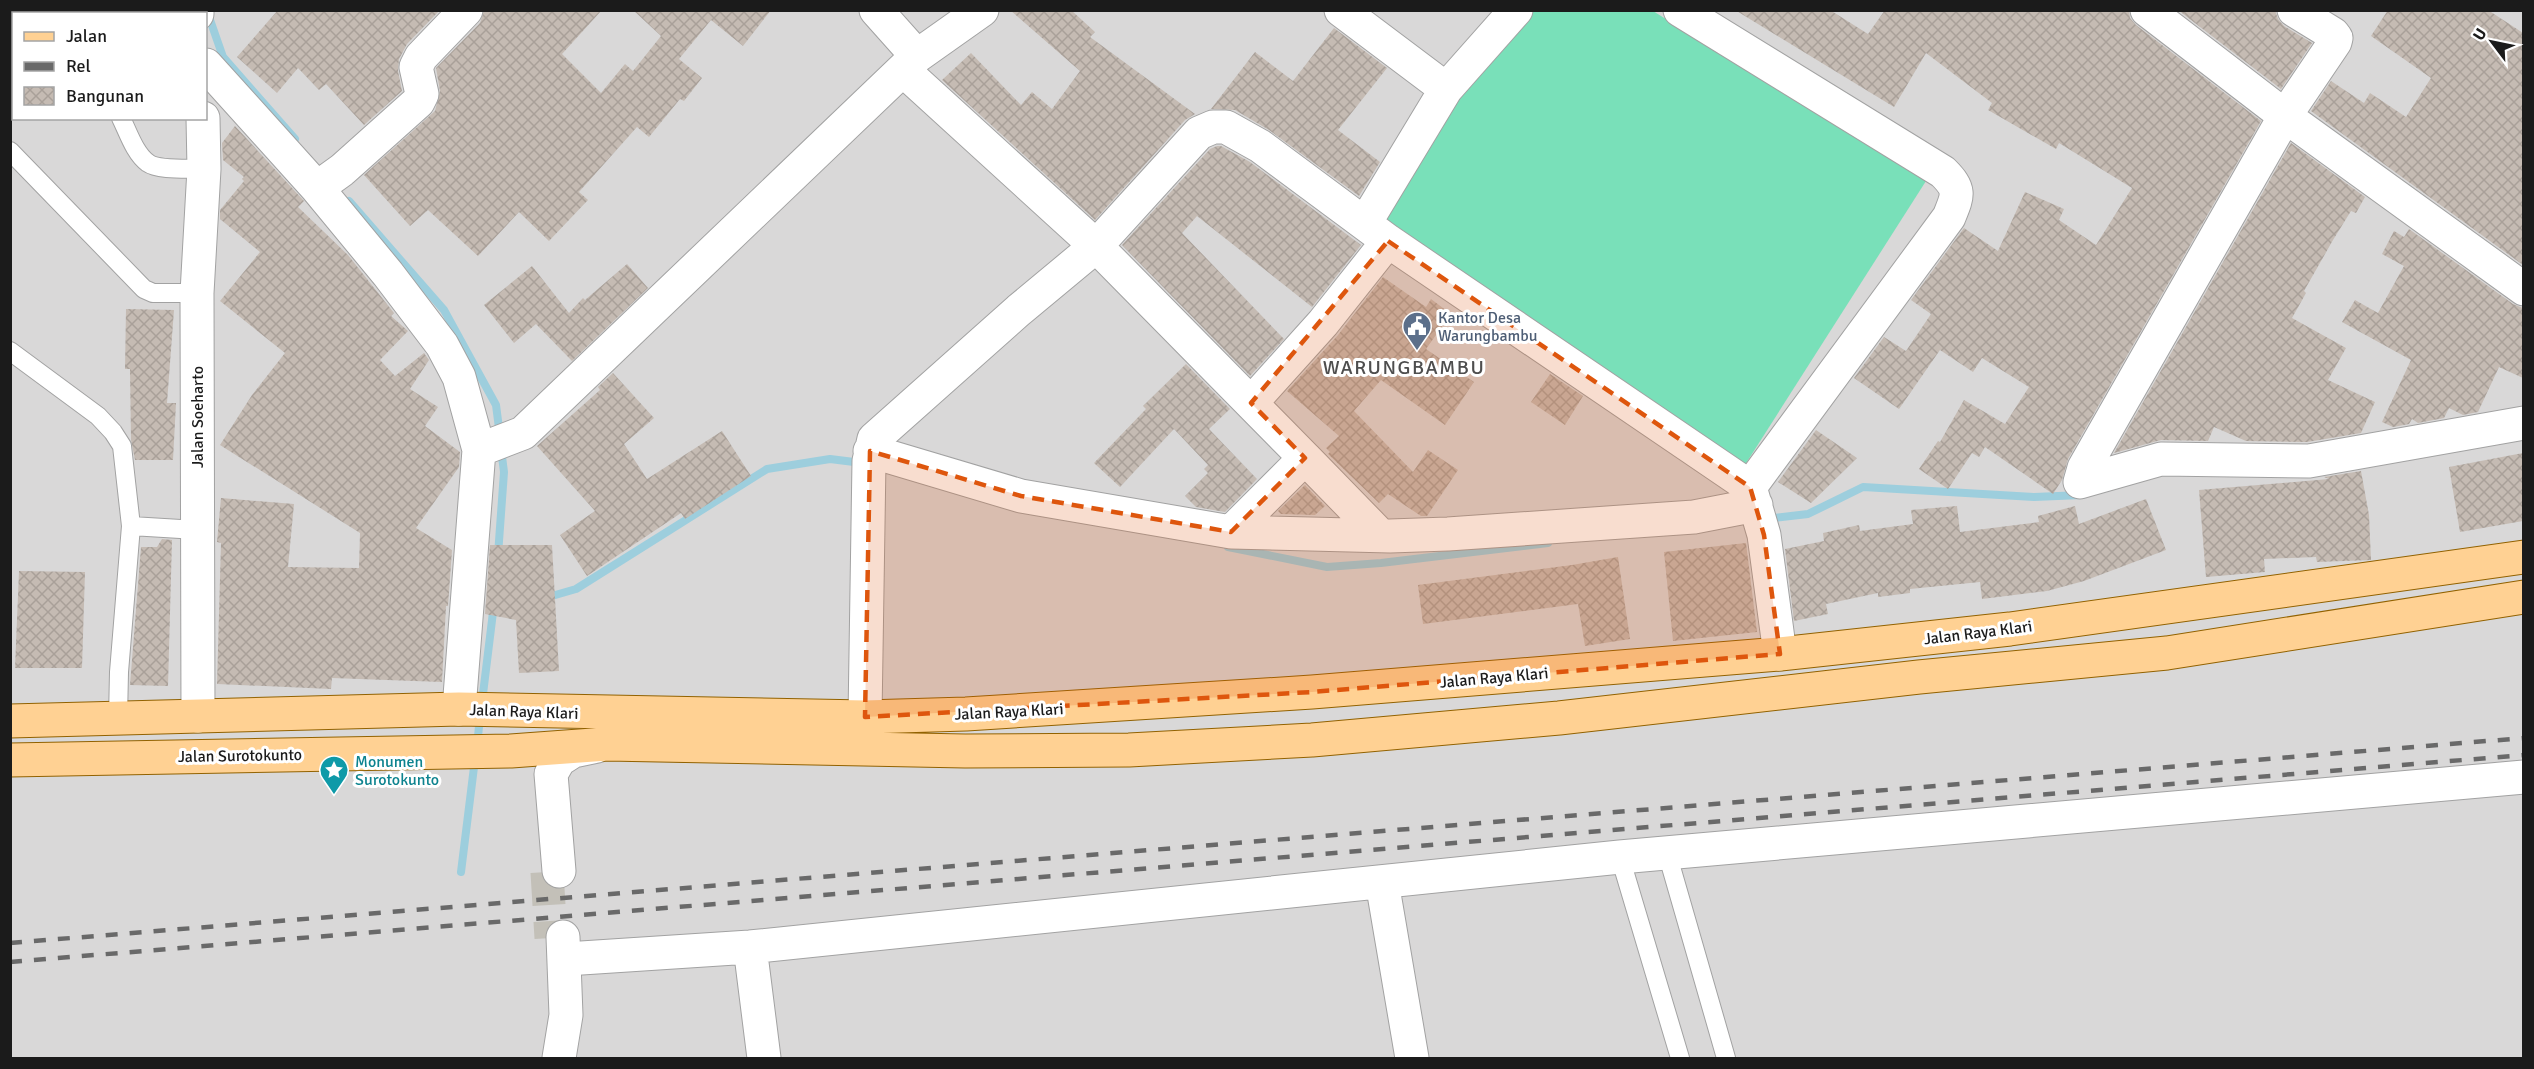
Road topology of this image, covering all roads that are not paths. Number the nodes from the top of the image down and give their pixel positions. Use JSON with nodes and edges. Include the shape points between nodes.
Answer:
{"nodes":[{"id":1,"x":465,"y":10,"type":"edge"},
{"id":2,"x":876,"y":10,"type":"edge"},
{"id":3,"x":982,"y":10,"type":"edge"},
{"id":4,"x":1341,"y":10,"type":"edge"},
{"id":5,"x":1516,"y":10,"type":"edge"},
{"id":6,"x":1680,"y":10,"type":"edge"},
{"id":7,"x":2147,"y":10,"type":"edge"},
{"id":8,"x":2294,"y":10,"type":"edge"},
{"id":9,"x":910,"y":63,"type":"junction"},
{"id":10,"x":207,"y":66,"type":"edge"},
{"id":11,"x":1446,"y":89,"type":"junction"},
{"id":12,"x":2284,"y":116,"type":"junction"},
{"id":13,"x":122,"y":120,"type":"edge"},
{"id":14,"x":203,"y":120,"type":"edge"},
{"id":15,"x":10,"y":151,"type":"edge"},
{"id":16,"x":204,"y":169,"type":"junction"},
{"id":17,"x":328,"y":180,"type":"junction"},
{"id":18,"x":1376,"y":232,"type":"junction"},
{"id":19,"x":1096,"y":246,"type":"junction"},
{"id":20,"x":2523,"y":289,"type":"edge"},
{"id":21,"x":197,"y":292,"type":"junction"},
{"id":22,"x":10,"y":351,"type":"edge"},
{"id":23,"x":1251,"y":403,"type":"junction"},
{"id":24,"x":2523,"y":423,"type":"edge"},
{"id":25,"x":484,"y":448,"type":"junction"},
{"id":26,"x":1305,"y":458,"type":"junction"},
{"id":27,"x":869,"y":460,"type":"junction"},
{"id":28,"x":1757,"y":510,"type":"junction"},
{"id":29,"x":131,"y":526,"type":"junction"},
{"id":30,"x":197,"y":530,"type":"junction"},
{"id":31,"x":1231,"y":532,"type":"junction"},
{"id":32,"x":1380,"y":535,"type":"junction"},
{"id":33,"x":2523,"y":557,"type":"edge"},
{"id":34,"x":2523,"y":597,"type":"edge"},
{"id":35,"x":1780,"y":654,"type":"junction"},
{"id":36,"x":1312,"y":692,"type":"junction"},
{"id":37,"x":464,"y":710,"type":"junction"},
{"id":38,"x":198,"y":716,"type":"junction"},
{"id":39,"x":865,"y":717,"type":"junction"},
{"id":40,"x":118,"y":718,"type":"junction"},
{"id":41,"x":10,"y":721,"type":"edge"},
{"id":42,"x":1312,"y":740,"type":"junction"},
{"id":43,"x":608,"y":744,"type":"junction"},
{"id":44,"x":469,"y":750,"type":"joint"},
{"id":45,"x":511,"y":751,"type":"junction"},
{"id":46,"x":10,"y":760,"type":"edge"},
{"id":47,"x":2522,"y":782,"type":"edge"},
{"id":48,"x":1667,"y":853,"type":"junction"},
{"id":49,"x":1620,"y":857,"type":"junction"},
{"id":50,"x":1382,"y":882,"type":"junction"},
{"id":51,"x":750,"y":947,"type":"junction"},
{"id":52,"x":558,"y":948,"type":"junction"},
{"id":53,"x":551,"y":1059,"type":"edge"},
{"id":54,"x":559,"y":1059,"type":"edge"},
{"id":55,"x":764,"y":1059,"type":"edge"},
{"id":56,"x":1412,"y":1059,"type":"edge"},
{"id":57,"x":1680,"y":1059,"type":"edge"},
{"id":58,"x":1726,"y":1059,"type":"edge"}],
"edges":[{"from":1,"to":17,"type":"street","via":[[421,57],[416,67],[422,94],[418,102]]},
{"from":2,"to":9,"type":"street"},
{"from":3,"to":9,"type":"street"},
{"from":4,"to":11,"type":"street"},
{"from":5,"to":11,"type":"street"},
{"from":6,"to":28,"type":"street","via":[[1943,172],[1954,183],[1957,197],[1949,217]]},
{"from":7,"to":12,"type":"street"},
{"from":8,"to":12,"type":"street","via":[[2336,38],[2336,42]]},
{"from":9,"to":19,"type":"street"},
{"from":9,"to":25,"type":"street","via":[[523,432]]},
{"from":10,"to":17,"type":"street"},
{"from":11,"to":18,"type":"street"},
{"from":12,"to":20,"type":"street"},
{"from":12,"to":24,"type":"street","via":[[2084,468],[2080,482],[2161,459],[2308,461]]},
{"from":13,"to":16,"type":"lane","via":[[148,163],[156,167]]},
{"from":14,"to":16,"type":"street","name":"Jalan Soeharto"},
{"from":15,"to":21,"type":"lane","via":[[144,289],[153,293]]},
{"from":16,"to":21,"type":"street","name":"Jalan Soeharto"},
{"from":17,"to":25,"type":"street","via":[[388,274],[442,345],[459,377]]},
{"from":18,"to":19,"type":"street","via":[[1260,146],[1226,127],[1213,127],[1199,133],[1179,152]]},
{"from":18,"to":23,"type":"street","via":[[1323,323]]},
{"from":18,"to":28,"type":"street"},
{"from":19,"to":23,"type":"street"},
{"from":19,"to":27,"type":"street","via":[[874,439]]},
{"from":21,"to":30,"type":"street","name":"Jalan Soeharto"},
{"from":22,"to":29,"type":"lane","via":[[98,416],[113,432],[123,452]]},
{"from":23,"to":26,"type":"street"},
{"from":25,"to":37,"type":"street"},
{"from":26,"to":31,"type":"street"},
{"from":26,"to":32,"type":"street"},
{"from":27,"to":31,"type":"street","via":[[1021,496]]},
{"from":27,"to":39,"type":"street"},
{"from":28,"to":32,"type":"street","via":[[1448,534]]},
{"from":28,"to":35,"type":"street"},
{"from":29,"to":30,"type":"lane"},
{"from":29,"to":40,"type":"lane"},
{"from":30,"to":38,"type":"street","name":"Jalan Soeharto"},
{"from":31,"to":32,"type":"street"},
{"from":33,"to":35,"type":"main road","name":"Jalan Raya Klari","via":[[2021,627]]},
{"from":34,"to":42,"type":"main road","name":"Jalan Raya Klari","via":[[2167,653],[1559,718]]},
{"from":35,"to":36,"type":"main road","name":"Jalan Raya Klari"},
{"from":36,"to":39,"type":"main road","name":"Jalan Raya Klari"},
{"from":36,"to":42,"type":"main road"},
{"from":37,"to":38,"type":"main road"},
{"from":37,"to":39,"type":"main road","name":"Jalan Raya Klari"},
{"from":38,"to":40,"type":"main road"},
{"from":40,"to":41,"type":"main road"},
{"from":42,"to":43,"type":"main road","name":"Jalan Raya Klari","via":[[1129,750],[976,751]]},
{"from":43,"to":45,"type":"main road","name":"Jalan Raya Klari"},
{"from":43,"to":45,"type":"street","via":[[573,751],[560,760],[551,774],[553,872],[541,774],[532,757]]},
{"from":44,"to":45,"type":"main road","name":"Jalan Raya Klari"},
{"from":44,"to":46,"type":"main road","name":"Jalan Surotokunto"},
{"from":47,"to":48,"type":"street"},
{"from":48,"to":49,"type":"street"},
{"from":48,"to":58,"type":"lane"},
{"from":49,"to":50,"type":"street"},
{"from":49,"to":57,"type":"lane"},
{"from":50,"to":51,"type":"street"},
{"from":50,"to":56,"type":"street"},
{"from":51,"to":52,"type":"street"},
{"from":51,"to":55,"type":"street"},
{"from":52,"to":53,"type":"street"},
{"from":52,"to":54,"type":"street","via":[[566,1015]]}]}
